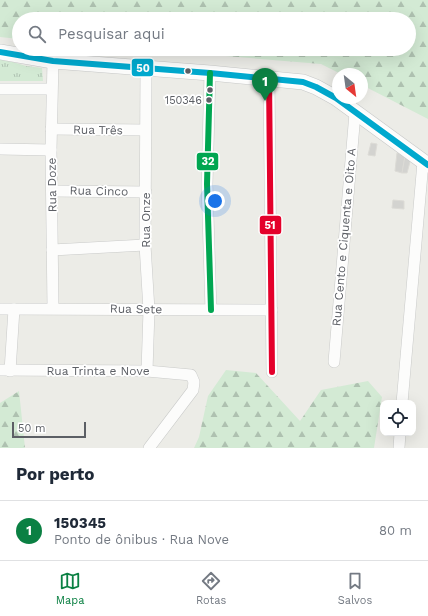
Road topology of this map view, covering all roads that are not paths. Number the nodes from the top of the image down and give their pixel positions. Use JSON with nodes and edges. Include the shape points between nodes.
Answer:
{"nodes":[{"id":1,"x":0,"y":52,"type":"edge"},
{"id":2,"x":12,"y":54,"type":"edge"},
{"id":3,"x":24,"y":56,"type":"edge"},
{"id":4,"x":53,"y":61,"type":"junction"},
{"id":5,"x":146,"y":69,"type":"junction"},
{"id":6,"x":210,"y":73,"type":"junction"},
{"id":7,"x":270,"y":78,"type":"junction"},
{"id":8,"x":0,"y":89,"type":"edge"},
{"id":9,"x":51,"y":89,"type":"junction"},
{"id":10,"x":355,"y":113,"type":"junction"},
{"id":11,"x":51,"y":129,"type":"junction"},
{"id":12,"x":146,"y":130,"type":"junction"},
{"id":13,"x":0,"y":149,"type":"edge"},
{"id":14,"x":51,"y":150,"type":"junction"},
{"id":15,"x":426,"y":164,"type":"edge"},
{"id":16,"x":52,"y":191,"type":"junction"},
{"id":17,"x":146,"y":192,"type":"junction"},
{"id":18,"x":145,"y":245,"type":"junction"},
{"id":19,"x":52,"y":250,"type":"junction"},
{"id":20,"x":53,"y":308,"type":"junction"},
{"id":21,"x":0,"y":309,"type":"edge"},
{"id":22,"x":14,"y":309,"type":"junction"},
{"id":23,"x":149,"y":310,"type":"junction"},
{"id":24,"x":211,"y":310,"type":"junction"},
{"id":25,"x":272,"y":310,"type":"junction"},
{"id":26,"x":334,"y":362,"type":"dead end"},
{"id":27,"x":5,"y":370,"type":"edge"},
{"id":28,"x":147,"y":371,"type":"junction"},
{"id":29,"x":272,"y":372,"type":"dead end"},
{"id":30,"x":402,"y":400,"type":"edge"},
{"id":31,"x":400,"y":436,"type":"edge"},
{"id":32,"x":149,"y":448,"type":"edge"},
{"id":33,"x":398,"y":448,"type":"edge"}],
"edges":[{"from":1,"to":2,"type":"main road"},
{"from":3,"to":4,"type":"main road"},
{"from":4,"to":5,"type":"main road"},
{"from":4,"to":9,"type":"street","name":"Rua Doze"},
{"from":5,"to":6,"type":"main road"},
{"from":5,"to":12,"type":"street","name":"Rua Onze"},
{"from":6,"to":7,"type":"main road"},
{"from":6,"to":24,"type":"street","via":[[207,184]]},
{"from":7,"to":10,"type":"main road","via":[[310,84]]},
{"from":7,"to":25,"type":"street"},
{"from":8,"to":9,"type":"street"},
{"from":9,"to":11,"type":"street","name":"Rua Doze"},
{"from":10,"to":15,"type":"main road"},
{"from":10,"to":26,"type":"street","name":"Rua Cento e Ciquenta e Oito A"},
{"from":11,"to":12,"type":"street","name":"Rua Três"},
{"from":11,"to":14,"type":"street","name":"Rua Doze"},
{"from":12,"to":17,"type":"street","name":"Rua Onze"},
{"from":13,"to":14,"type":"street"},
{"from":14,"to":16,"type":"street","name":"Rua Doze"},
{"from":15,"to":30,"type":"street"},
{"from":16,"to":17,"type":"street","name":"Rua Cinco"},
{"from":16,"to":19,"type":"street","name":"Rua Doze"},
{"from":17,"to":18,"type":"street","name":"Rua Onze"},
{"from":18,"to":19,"type":"street"},
{"from":18,"to":23,"type":"street","name":"Rua Onze"},
{"from":19,"to":20,"type":"street","name":"Rua Doze"},
{"from":20,"to":22,"type":"street","name":"Rua Sete"},
{"from":20,"to":23,"type":"street","name":"Rua Sete"},
{"from":21,"to":22,"type":"street","name":"Rua Sete"},
{"from":22,"to":27,"type":"street"},
{"from":23,"to":24,"type":"street","name":"Rua Sete"},
{"from":23,"to":28,"type":"street","name":"Rua Onze"},
{"from":24,"to":25,"type":"street","name":"Rua Sete"},
{"from":25,"to":29,"type":"street"},
{"from":27,"to":28,"type":"street","name":"Rua Trinta e Nove"},
{"from":28,"to":32,"type":"street","name":"Rua Trinta e Nove","via":[[190,375],[194,379],[193,390]]},
{"from":31,"to":33,"type":"street"}]}
